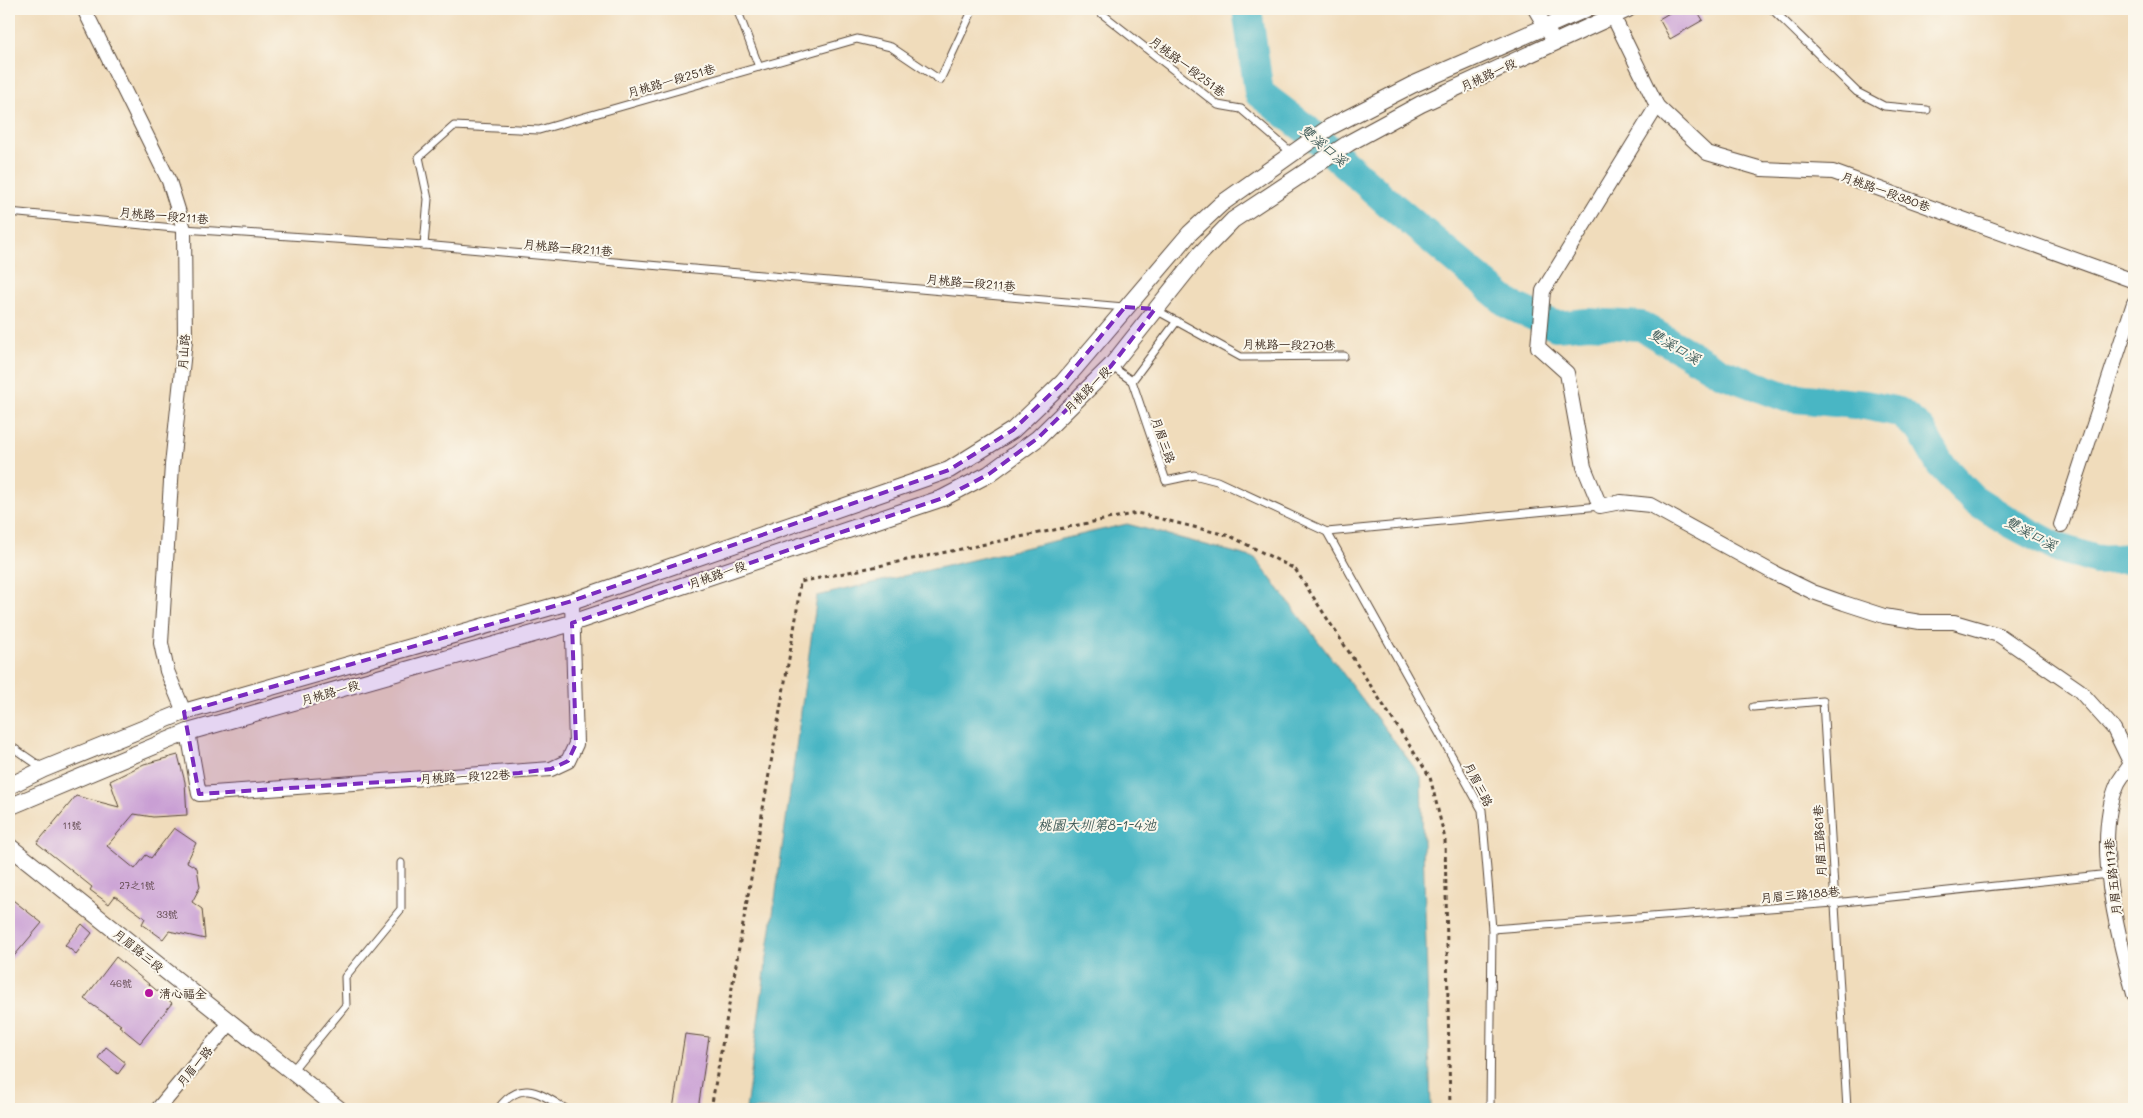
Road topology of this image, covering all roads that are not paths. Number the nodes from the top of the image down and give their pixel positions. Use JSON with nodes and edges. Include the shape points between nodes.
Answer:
{"nodes":[{"id":1,"x":84,"y":9,"type":"edge"},
{"id":2,"x":737,"y":9,"type":"edge"},
{"id":3,"x":973,"y":9,"type":"edge"},
{"id":4,"x":1096,"y":9,"type":"edge"},
{"id":5,"x":1535,"y":9,"type":"edge"},
{"id":6,"x":1586,"y":9,"type":"edge"},
{"id":7,"x":1628,"y":9,"type":"edge"},
{"id":8,"x":1772,"y":9,"type":"edge"},
{"id":9,"x":1613,"y":16,"type":"junction"},
{"id":10,"x":1546,"y":28,"type":"junction"},
{"id":11,"x":1555,"y":43,"type":"junction"},
{"id":12,"x":759,"y":67,"type":"junction"},
{"id":13,"x":1656,"y":106,"type":"junction"},
{"id":14,"x":1927,"y":110,"type":"dead end"},
{"id":15,"x":1296,"y":150,"type":"junction"},
{"id":16,"x":9,"y":212,"type":"edge"},
{"id":17,"x":184,"y":229,"type":"junction"},
{"id":18,"x":424,"y":245,"type":"junction"},
{"id":19,"x":2134,"y":281,"type":"edge"},
{"id":20,"x":2134,"y":303,"type":"edge"},
{"id":21,"x":1125,"y":307,"type":"junction"},
{"id":22,"x":1156,"y":309,"type":"junction"},
{"id":23,"x":1177,"y":321,"type":"junction"},
{"id":24,"x":1344,"y":356,"type":"dead end"},
{"id":25,"x":1111,"y":366,"type":"junction"},
{"id":26,"x":1132,"y":381,"type":"junction"},
{"id":27,"x":1600,"y":506,"type":"junction"},
{"id":28,"x":2062,"y":525,"type":"dead end"},
{"id":29,"x":1327,"y":532,"type":"junction"},
{"id":30,"x":572,"y":601,"type":"junction"},
{"id":31,"x":572,"y":623,"type":"junction"},
{"id":32,"x":1753,"y":706,"type":"dead end"},
{"id":33,"x":184,"y":712,"type":"junction"},
{"id":34,"x":188,"y":732,"type":"junction"},
{"id":35,"x":9,"y":744,"type":"edge"},
{"id":36,"x":2133,"y":763,"type":"edge"},
{"id":37,"x":44,"y":769,"type":"junction"},
{"id":38,"x":9,"y":786,"type":"edge"},
{"id":39,"x":9,"y":807,"type":"edge"},
{"id":40,"x":9,"y":846,"type":"edge"},
{"id":41,"x":401,"y":862,"type":"dead end"},
{"id":42,"x":2110,"y":874,"type":"junction"},
{"id":43,"x":1834,"y":903,"type":"junction"},
{"id":44,"x":1492,"y":929,"type":"junction"},
{"id":45,"x":2134,"y":994,"type":"edge"},
{"id":46,"x":230,"y":1023,"type":"junction"},
{"id":47,"x":291,"y":1072,"type":"junction"},
{"id":48,"x":158,"y":1109,"type":"edge"},
{"id":49,"x":339,"y":1109,"type":"edge"},
{"id":50,"x":498,"y":1109,"type":"edge"},
{"id":51,"x":566,"y":1109,"type":"edge"},
{"id":52,"x":1490,"y":1109,"type":"edge"},
{"id":53,"x":1847,"y":1109,"type":"edge"}],
"edges":[{"from":1,"to":17,"type":"street","name":"月山路","via":[[169,181]]},
{"from":2,"to":12,"type":"lane"},
{"from":3,"to":12,"type":"lane","name":"月桃路一段251巷","via":[[940,80],[891,48],[857,39]]},
{"from":4,"to":15,"type":"lane","name":"月桃路一段251巷","via":[[1218,105],[1241,109]]},
{"from":5,"to":10,"type":"street"},
{"from":6,"to":10,"type":"street","name":"月桃路一段"},
{"from":7,"to":9,"type":"street","name":"月桃路一段"},
{"from":8,"to":14,"type":"lane","via":[[1857,92],[1884,106]]},
{"from":9,"to":11,"type":"street","name":"月桃路一段"},
{"from":9,"to":13,"type":"street","name":"月桃路一段380巷"},
{"from":10,"to":11,"type":"street"},
{"from":10,"to":15,"type":"street","name":"月桃路一段","via":[[1412,85],[1330,126]]},
{"from":11,"to":22,"type":"street","name":"月桃路一段","via":[[1422,104],[1318,163],[1233,220],[1200,253]]},
{"from":12,"to":18,"type":"lane","name":"月桃路一段251巷","via":[[539,130],[454,126],[419,156],[428,199]]},
{"from":13,"to":19,"type":"street","name":"月桃路一段380巷","via":[[1707,153],[1762,169],[1833,172]]},
{"from":13,"to":27,"type":"street","via":[[1543,291],[1538,347],[1567,373],[1584,467]]},
{"from":15,"to":21,"type":"street","name":"月桃路一段","via":[[1220,204]]},
{"from":16,"to":17,"type":"lane","name":"月桃路一段211巷"},
{"from":17,"to":18,"type":"lane","name":"月桃路一段211巷"},
{"from":17,"to":33,"type":"street","name":"月山路","via":[[185,341],[172,465],[160,643],[167,671]]},
{"from":18,"to":21,"type":"lane","name":"月桃路一段211巷"},
{"from":20,"to":28,"type":"street"},
{"from":21,"to":22,"type":"street"},
{"from":21,"to":30,"type":"street","name":"月桃路一段","via":[[1063,382],[1013,430],[949,470]]},
{"from":22,"to":23,"type":"lane","name":"月桃路一段270巷"},
{"from":22,"to":25,"type":"street","name":"月桃路一段"},
{"from":23,"to":24,"type":"lane","name":"月桃路一段270巷","via":[[1241,356]]},
{"from":23,"to":26,"type":"lane"},
{"from":25,"to":26,"type":"lane"},
{"from":25,"to":31,"type":"street","name":"月桃路一段","via":[[1038,438],[989,474],[943,498]]},
{"from":26,"to":29,"type":"lane","name":"月眉三路","via":[[1166,481],[1194,475],[1217,481]]},
{"from":27,"to":29,"type":"lane"},
{"from":27,"to":36,"type":"street","via":[[1620,502],[1650,505],[1812,592],[1884,616],[1920,622],[1954,622],[1999,635],[2079,690],[2114,729]]},
{"from":29,"to":44,"type":"lane","name":"月眉三路","via":[[1482,810]]},
{"from":30,"to":31,"type":"street","name":"月桃路一段122巷"},
{"from":30,"to":33,"type":"street","name":"月桃路一段"},
{"from":31,"to":34,"type":"street","name":"月桃路一段"},
{"from":31,"to":34,"type":"street","name":"月桃路一段122巷","via":[[576,744],[568,761],[551,769],[199,794]]},
{"from":32,"to":43,"type":"lane","name":"月眉五路61巷","via":[[1823,701]]},
{"from":33,"to":34,"type":"street"},
{"from":33,"to":37,"type":"street","name":"月桃路一段"},
{"from":34,"to":39,"type":"street","name":"月桃路一段"},
{"from":35,"to":37,"type":"lane"},
{"from":36,"to":42,"type":"street","name":"月眉五路117巷","via":[[2118,783],[2110,813],[2107,835]]},
{"from":37,"to":38,"type":"street","name":"月桃路一段"},
{"from":40,"to":46,"type":"street","name":"月眉路三段"},
{"from":41,"to":47,"type":"lane","via":[[401,909],[345,977],[346,1005]]},
{"from":42,"to":43,"type":"lane","name":"月眉三路188巷"},
{"from":42,"to":45,"type":"street","name":"月眉五路117巷","via":[[2119,938]]},
{"from":43,"to":44,"type":"lane","name":"月眉三路188巷"},
{"from":43,"to":53,"type":"lane","name":"月眉五路61巷"},
{"from":44,"to":52,"type":"lane","name":"月眉三路"},
{"from":46,"to":47,"type":"street","name":"月眉路三段"},
{"from":46,"to":48,"type":"street","name":"月眉一路"},
{"from":47,"to":49,"type":"street","name":"月眉路三段"},
{"from":50,"to":51,"type":"lane","via":[[512,1095],[524,1090],[537,1092]]}]}
